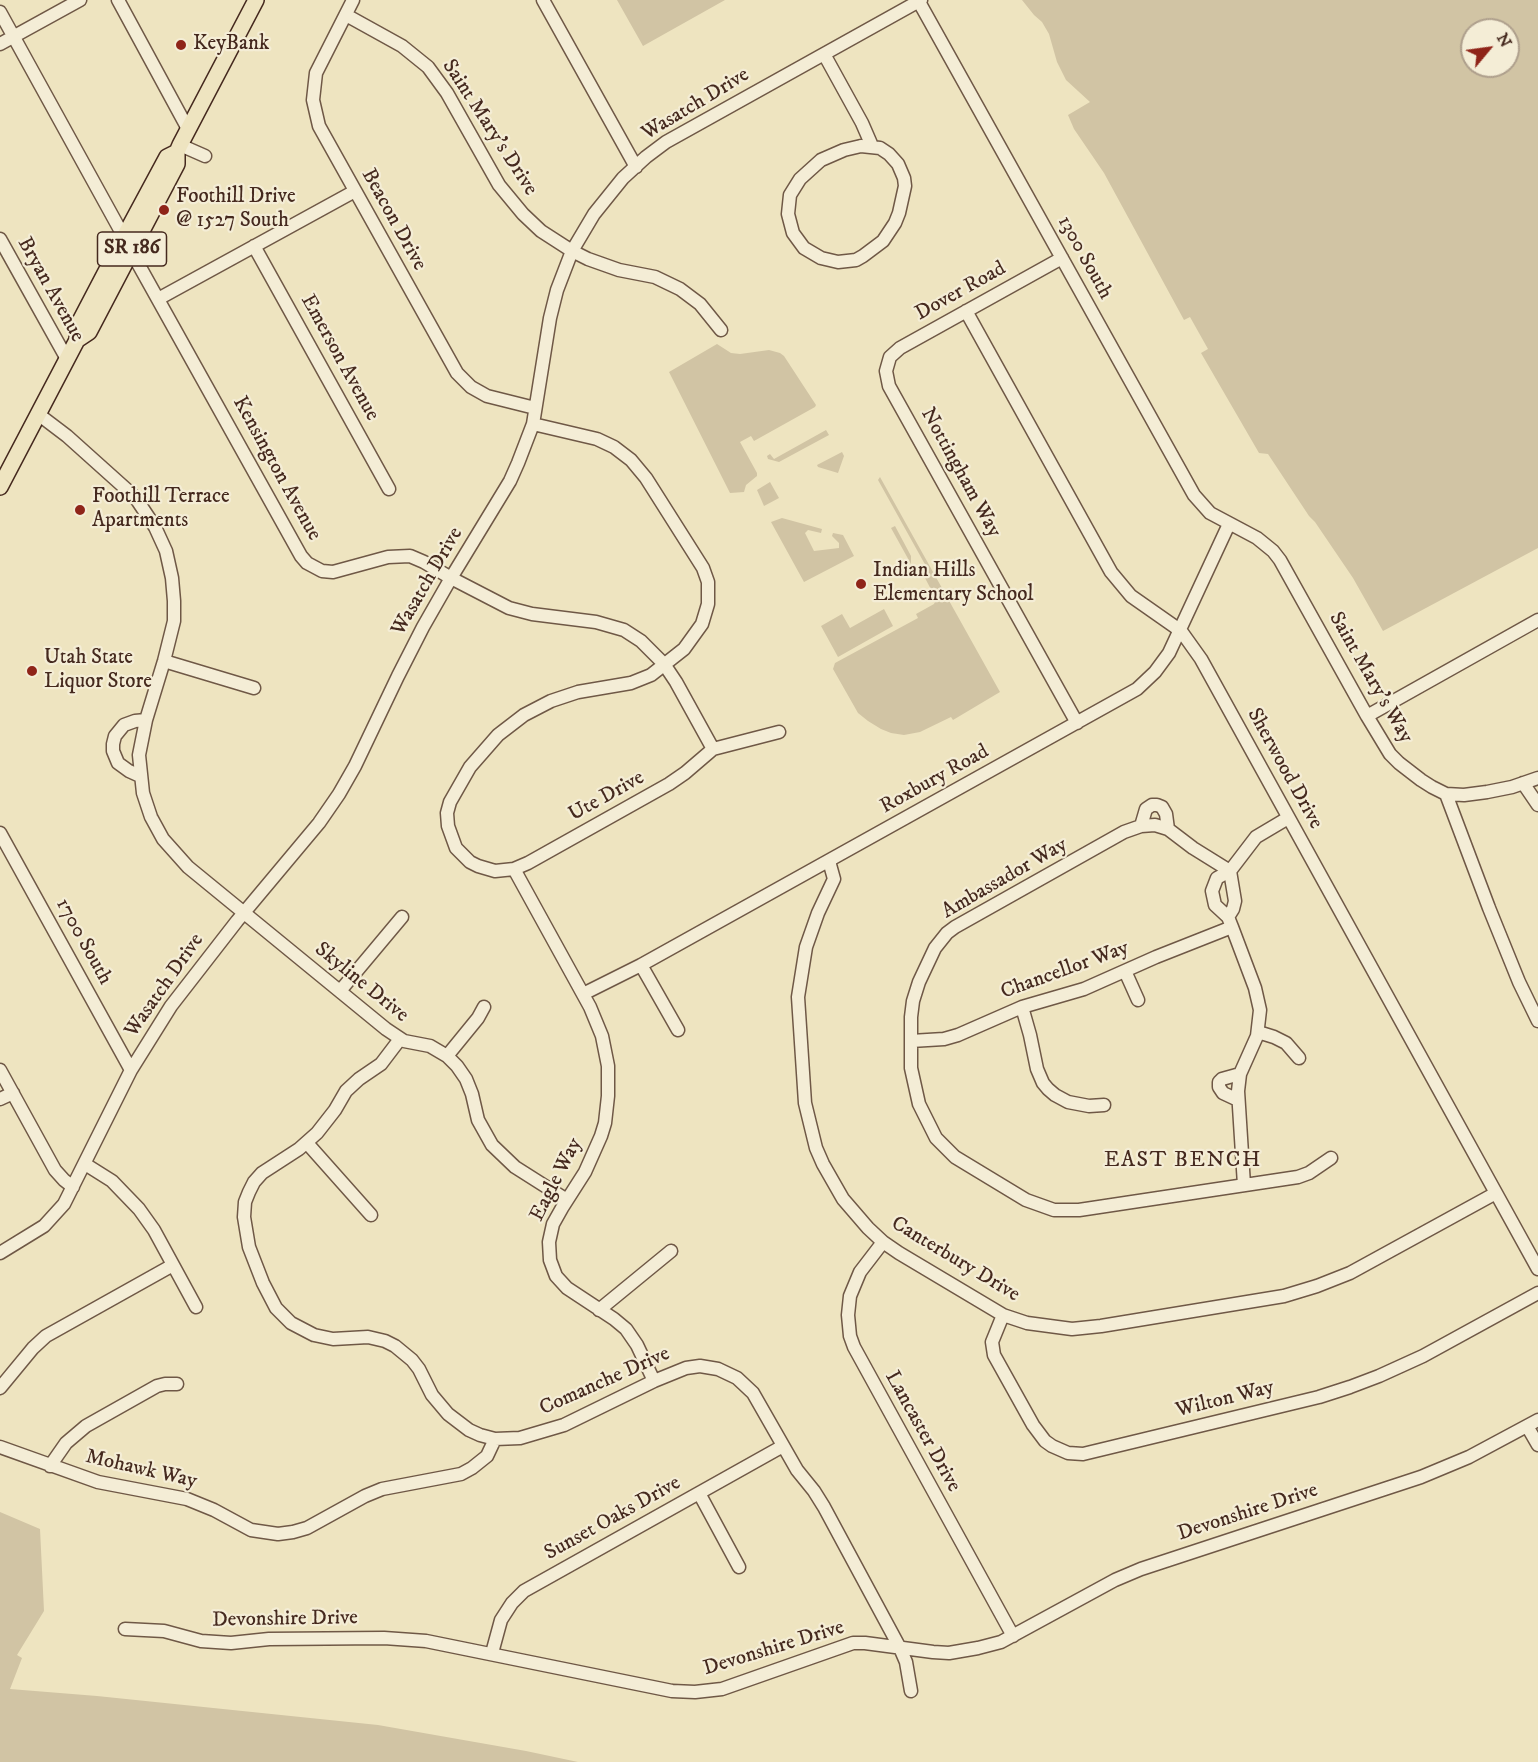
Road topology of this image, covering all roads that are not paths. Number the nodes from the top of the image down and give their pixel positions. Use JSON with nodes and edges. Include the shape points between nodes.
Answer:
{"nodes":[{"id":1,"x":80,"y":0,"type":"edge"},
{"id":2,"x":118,"y":0,"type":"edge"},
{"id":3,"x":256,"y":0,"type":"edge"},
{"id":4,"x":353,"y":0,"type":"edge"},
{"id":5,"x":543,"y":0,"type":"edge"},
{"id":6,"x":919,"y":0,"type":"edge"},
{"id":7,"x":0,"y":12,"type":"edge"},
{"id":8,"x":345,"y":15,"type":"junction"},
{"id":9,"x":14,"y":37,"type":"junction"},
{"id":10,"x":0,"y":44,"type":"edge"},
{"id":11,"x":824,"y":54,"type":"junction"},
{"id":12,"x":188,"y":129,"type":"junction"},
{"id":13,"x":872,"y":146,"type":"junction"},
{"id":14,"x":178,"y":148,"type":"junction"},
{"id":15,"x":205,"y":156,"type":"dead end"},
{"id":16,"x":636,"y":167,"type":"junction"},
{"id":17,"x":355,"y":191,"type":"junction"},
{"id":18,"x":124,"y":237,"type":"junction"},
{"id":19,"x":0,"y":239,"type":"edge"},
{"id":20,"x":254,"y":246,"type":"junction"},
{"id":21,"x":131,"y":251,"type":"junction"},
{"id":22,"x":572,"y":251,"type":"junction"},
{"id":23,"x":1062,"y":258,"type":"junction"},
{"id":24,"x":158,"y":299,"type":"junction"},
{"id":25,"x":966,"y":311,"type":"junction"},
{"id":26,"x":721,"y":330,"type":"dead end"},
{"id":27,"x":77,"y":340,"type":"junction"},
{"id":28,"x":67,"y":359,"type":"junction"},
{"id":29,"x":887,"y":366,"type":"joint"},
{"id":30,"x":535,"y":408,"type":"junction"},
{"id":31,"x":38,"y":414,"type":"junction"},
{"id":32,"x":532,"y":424,"type":"junction"},
{"id":33,"x":0,"y":487,"type":"edge"},
{"id":34,"x":389,"y":489,"type":"dead end"},
{"id":35,"x":1229,"y":524,"type":"junction"},
{"id":36,"x":451,"y":578,"type":"junction"},
{"id":37,"x":1538,"y":620,"type":"edge"},
{"id":38,"x":1180,"y":631,"type":"junction"},
{"id":39,"x":164,"y":661,"type":"junction"},
{"id":40,"x":664,"y":664,"type":"junction"},
{"id":41,"x":254,"y":688,"type":"dead end"},
{"id":42,"x":1367,"y":716,"type":"junction"},
{"id":43,"x":146,"y":720,"type":"junction"},
{"id":44,"x":1077,"y":723,"type":"junction"},
{"id":45,"x":779,"y":732,"type":"dead end"},
{"id":46,"x":713,"y":749,"type":"junction"},
{"id":47,"x":140,"y":776,"type":"junction"},
{"id":48,"x":1538,"y":778,"type":"edge"},
{"id":49,"x":1523,"y":783,"type":"junction"},
{"id":50,"x":1446,"y":794,"type":"junction"},
{"id":51,"x":1538,"y":806,"type":"edge"},
{"id":52,"x":1288,"y":818,"type":"junction"},
{"id":53,"x":1141,"y":826,"type":"junction"},
{"id":54,"x":1168,"y":829,"type":"junction"},
{"id":55,"x":0,"y":833,"type":"edge"},
{"id":56,"x":829,"y":861,"type":"junction"},
{"id":57,"x":514,"y":869,"type":"junction"},
{"id":58,"x":1230,"y":871,"type":"junction"},
{"id":59,"x":243,"y":913,"type":"junction"},
{"id":60,"x":402,"y":917,"type":"dead end"},
{"id":61,"x":1230,"y":922,"type":"junction"},
{"id":62,"x":641,"y":965,"type":"junction"},
{"id":63,"x":1125,"y":971,"type":"junction"},
{"id":64,"x":340,"y":991,"type":"junction"},
{"id":65,"x":583,"y":994,"type":"junction"},
{"id":66,"x":1138,"y":1000,"type":"dead end"},
{"id":67,"x":484,"y":1007,"type":"dead end"},
{"id":68,"x":1022,"y":1007,"type":"junction"},
{"id":69,"x":1538,"y":1021,"type":"edge"},
{"id":70,"x":678,"y":1030,"type":"dead end"},
{"id":71,"x":1258,"y":1032,"type":"junction"},
{"id":72,"x":400,"y":1039,"type":"junction"},
{"id":73,"x":910,"y":1041,"type":"junction"},
{"id":74,"x":447,"y":1056,"type":"junction"},
{"id":75,"x":1299,"y":1058,"type":"dead end"},
{"id":76,"x":0,"y":1070,"type":"edge"},
{"id":77,"x":131,"y":1070,"type":"junction"},
{"id":78,"x":1240,"y":1074,"type":"junction"},
{"id":79,"x":13,"y":1092,"type":"junction"},
{"id":80,"x":0,"y":1100,"type":"edge"},
{"id":81,"x":1238,"y":1100,"type":"junction"},
{"id":82,"x":1104,"y":1105,"type":"dead end"},
{"id":83,"x":307,"y":1143,"type":"junction"},
{"id":84,"x":1331,"y":1158,"type":"dead end"},
{"id":85,"x":85,"y":1164,"type":"junction"},
{"id":86,"x":1244,"y":1185,"type":"junction"},
{"id":87,"x":73,"y":1187,"type":"junction"},
{"id":88,"x":1496,"y":1193,"type":"junction"},
{"id":89,"x":567,"y":1200,"type":"junction"},
{"id":90,"x":370,"y":1215,"type":"dead end"},
{"id":91,"x":884,"y":1242,"type":"junction"},
{"id":92,"x":671,"y":1251,"type":"dead end"},
{"id":93,"x":0,"y":1253,"type":"edge"},
{"id":94,"x":173,"y":1265,"type":"junction"},
{"id":95,"x":1538,"y":1269,"type":"edge"},
{"id":96,"x":1538,"y":1293,"type":"edge"},
{"id":97,"x":196,"y":1307,"type":"dead end"},
{"id":98,"x":599,"y":1310,"type":"junction"},
{"id":99,"x":1003,"y":1315,"type":"junction"},
{"id":100,"x":654,"y":1381,"type":"junction"},
{"id":101,"x":177,"y":1384,"type":"dead end"},
{"id":102,"x":0,"y":1388,"type":"edge"},
{"id":103,"x":1538,"y":1420,"type":"edge"},
{"id":104,"x":1527,"y":1426,"type":"junction"},
{"id":105,"x":495,"y":1439,"type":"junction"},
{"id":106,"x":1538,"y":1444,"type":"edge"},
{"id":107,"x":783,"y":1446,"type":"junction"},
{"id":108,"x":0,"y":1447,"type":"edge"},
{"id":109,"x":50,"y":1466,"type":"junction"},
{"id":110,"x":699,"y":1493,"type":"junction"},
{"id":111,"x":739,"y":1567,"type":"dead end"},
{"id":112,"x":125,"y":1629,"type":"dead end"},
{"id":113,"x":1013,"y":1636,"type":"junction"},
{"id":114,"x":900,"y":1648,"type":"junction"},
{"id":115,"x":492,"y":1653,"type":"junction"},
{"id":116,"x":911,"y":1691,"type":"dead end"}],
"edges":[{"from":1,"to":9,"type":"street"},
{"from":2,"to":12,"type":"street"},
{"from":3,"to":12,"type":"main road","number":"SR 186"},
{"from":4,"to":8,"type":"street","name":"Beacon Drive"},
{"from":5,"to":16,"type":"street"},
{"from":6,"to":11,"type":"street","name":"Wasatch Drive"},
{"from":6,"to":23,"type":"street","name":"1300 South"},
{"from":7,"to":9,"type":"street"},
{"from":8,"to":17,"type":"street","name":"Beacon Drive","via":[[320,65],[313,100],[322,133]]},
{"from":8,"to":22,"type":"street","name":"Saint Mary's Drive","via":[[402,46],[428,67],[506,195],[541,231]]},
{"from":9,"to":10,"type":"street"},
{"from":9,"to":18,"type":"street"},
{"from":11,"to":13,"type":"street"},
{"from":11,"to":16,"type":"street","name":"Wasatch Drive","via":[[682,132]]},
{"from":12,"to":14,"type":"main road","number":"SR 186"},
{"from":13,"to":13,"type":"street","via":[[889,154],[904,178],[904,194],[895,223],[877,246],[856,260],[830,261],[811,254],[797,241],[790,224],[788,205],[794,187],[806,172],[829,156]]},
{"from":14,"to":15,"type":"street"},
{"from":14,"to":18,"type":"main road","number":"SR 186","via":[[167,158]]},
{"from":14,"to":21,"type":"main road","number":"SR 186","via":[[177,164]]},
{"from":16,"to":22,"type":"street","name":"Wasatch Drive","via":[[598,208]]},
{"from":17,"to":20,"type":"street"},
{"from":17,"to":30,"type":"street","name":"Beacon Drive","via":[[457,373],[487,396]]},
{"from":18,"to":27,"type":"main road","number":"SR 186","via":[[78,325]]},
{"from":19,"to":28,"type":"street","name":"Bryan Avenue"},
{"from":20,"to":24,"type":"street"},
{"from":20,"to":34,"type":"street","name":"Emerson Avenue"},
{"from":21,"to":24,"type":"street","name":"Kensington Avenue"},
{"from":21,"to":27,"type":"main road","number":"SR 186","via":[[89,332]]},
{"from":22,"to":26,"type":"street","name":"Saint Mary's Drive","via":[[603,265],[673,285],[700,304]]},
{"from":22,"to":30,"type":"street","name":"Wasatch Drive","via":[[552,308]]},
{"from":23,"to":25,"type":"street","name":"Dover Road"},
{"from":23,"to":35,"type":"street","name":"1300 South","via":[[1194,495],[1210,513]]},
{"from":24,"to":36,"type":"street","name":"Kensington Avenue","via":[[307,563],[333,572],[395,556],[410,556]]},
{"from":25,"to":29,"type":"street","name":"Dover Road","via":[[896,351]]},
{"from":25,"to":38,"type":"street","name":"Sherwood Drive","via":[[1111,572],[1131,596]]},
{"from":27,"to":28,"type":"main road","number":"SR 186"},
{"from":28,"to":31,"type":"main road","number":"SR 186"},
{"from":29,"to":44,"type":"street","name":"Nottingham Way","via":[[889,386]]},
{"from":30,"to":32,"type":"street","name":"Wasatch Drive"},
{"from":31,"to":33,"type":"main road","number":"SR 186"},
{"from":31,"to":39,"type":"street","name":"Skyline Drive","via":[[127,489],[161,538],[174,601]]},
{"from":32,"to":36,"type":"street","name":"Wasatch Drive","via":[[514,473]]},
{"from":32,"to":40,"type":"street","via":[[597,439],[622,452],[646,478],[699,561],[709,590],[705,618],[684,649]]},
{"from":35,"to":38,"type":"street","name":"Roxbury Road"},
{"from":35,"to":42,"type":"street","name":"Saint Mary's Way","via":[[1273,551]]},
{"from":36,"to":40,"type":"street","name":"Kensington Avenue","via":[[520,611],[624,630]]},
{"from":36,"to":59,"type":"street","name":"Wasatch Drive","via":[[339,794]]},
{"from":37,"to":42,"type":"street"},
{"from":38,"to":44,"type":"street","name":"Roxbury Road","via":[[1165,660],[1144,684]]},
{"from":38,"to":52,"type":"street","name":"Sherwood Drive","via":[[1201,660]]},
{"from":39,"to":41,"type":"street"},
{"from":39,"to":43,"type":"street","name":"Skyline Drive"},
{"from":40,"to":46,"type":"street","name":"Kensington Avenue"},
{"from":40,"to":57,"type":"street","via":[[639,681],[578,692],[538,707],[498,735],[470,767],[448,808],[452,840],[463,856],[478,866],[495,871]]},
{"from":42,"to":50,"type":"street","name":"Saint Mary's Way","via":[[1399,763]]},
{"from":43,"to":47,"type":"street","name":"Skyline Drive"},
{"from":43,"to":47,"type":"street","via":[[124,725],[113,744],[118,764]]},
{"from":44,"to":56,"type":"street","name":"Roxbury Road"},
{"from":45,"to":46,"type":"street"},
{"from":46,"to":57,"type":"street","name":"Ute Drive","via":[[669,784]]},
{"from":47,"to":59,"type":"street","name":"Skyline Drive","via":[[151,817],[171,849]]},
{"from":48,"to":49,"type":"street"},
{"from":49,"to":50,"type":"street","via":[[1475,794]]},
{"from":49,"to":51,"type":"street"},
{"from":50,"to":69,"type":"street"},
{"from":52,"to":58,"type":"street","via":[[1256,837]]},
{"from":52,"to":88,"type":"street","name":"Sherwood Drive"},
{"from":53,"to":54,"type":"street","name":"Ambassador Way"},
{"from":53,"to":54,"type":"street","name":"Ambassador Way","via":[[1146,809],[1157,805],[1166,814]]},
{"from":53,"to":73,"type":"street","name":"Ambassador Way","via":[[947,933],[915,991]]},
{"from":54,"to":58,"type":"street","name":"Ambassador Way"},
{"from":55,"to":77,"type":"street","name":"1700 South"},
{"from":56,"to":62,"type":"street","name":"Roxbury Road"},
{"from":56,"to":91,"type":"street","name":"Canterbury Drive","via":[[834,879],[806,947],[800,980],[798,1013],[805,1103],[816,1148],[832,1182],[855,1214]]},
{"from":57,"to":65,"type":"street","name":"Eagle Way"},
{"from":58,"to":61,"type":"street","via":[[1235,901]]},
{"from":58,"to":61,"type":"street","via":[[1217,878],[1212,891],[1215,905]]},
{"from":59,"to":64,"type":"street","name":"Skyline Drive"},
{"from":59,"to":77,"type":"street","name":"Wasatch Drive","via":[[180,993]]},
{"from":60,"to":64,"type":"street"},
{"from":61,"to":63,"type":"street","name":"Chancellor Way"},
{"from":61,"to":71,"type":"street","via":[[1257,996]]},
{"from":62,"to":65,"type":"street","name":"Roxbury Road"},
{"from":62,"to":70,"type":"street"},
{"from":63,"to":66,"type":"street"},
{"from":63,"to":68,"type":"street","name":"Chancellor Way","via":[[1084,989]]},
{"from":64,"to":72,"type":"street","name":"Skyline Drive"},
{"from":65,"to":89,"type":"street","name":"Eagle Way","via":[[606,1051],[608,1096],[597,1149]]},
{"from":67,"to":74,"type":"street"},
{"from":68,"to":73,"type":"street","name":"Chancellor Way","via":[[951,1037]]},
{"from":68,"to":82,"type":"street","via":[[1037,1069],[1048,1089],[1068,1102]]},
{"from":71,"to":75,"type":"street","via":[[1286,1043]]},
{"from":71,"to":78,"type":"street"},
{"from":72,"to":74,"type":"street","name":"Skyline Drive","via":[[430,1046]]},
{"from":72,"to":83,"type":"street","name":"Comanche Drive","via":[[381,1064],[346,1091],[327,1122]]},
{"from":73,"to":86,"type":"street","name":"Ambassador Way","via":[[915,1092],[936,1138],[955,1157],[1026,1200],[1054,1210],[1079,1210]]},
{"from":74,"to":89,"type":"street","name":"Skyline Drive","via":[[466,1079],[478,1120],[492,1145],[515,1167]]},
{"from":76,"to":79,"type":"street"},
{"from":77,"to":85,"type":"street","name":"Wasatch Drive"},
{"from":78,"to":81,"type":"street"},
{"from":78,"to":81,"type":"street","via":[[1219,1082],[1223,1093]]},
{"from":79,"to":80,"type":"street"},
{"from":79,"to":87,"type":"street","via":[[55,1170]]},
{"from":81,"to":86,"type":"street"},
{"from":83,"to":90,"type":"street"},
{"from":83,"to":105,"type":"street","name":"Comanche Drive","via":[[262,1173],[245,1202],[249,1247],[276,1308],[291,1323],[314,1335],[368,1338],[394,1346],[419,1368],[432,1395],[448,1414],[469,1430]]},
{"from":84,"to":86,"type":"street","name":"Ambassador Way","via":[[1298,1177]]},
{"from":85,"to":87,"type":"street","name":"Wasatch Drive"},
{"from":85,"to":94,"type":"street","via":[[130,1198]]},
{"from":87,"to":93,"type":"street","name":"Wasatch Drive","via":[[44,1226]]},
{"from":88,"to":95,"type":"street","name":"Sherwood Drive"},
{"from":88,"to":99,"type":"street","name":"Canterbury Drive","via":[[1350,1273],[1284,1296],[1072,1329]]},
{"from":89,"to":98,"type":"street","name":"Eagle Way","via":[[550,1232],[550,1260],[561,1282]]},
{"from":91,"to":99,"type":"street","name":"Canterbury Drive"},
{"from":91,"to":113,"type":"street","name":"Lancaster Drive","via":[[860,1272],[850,1296],[850,1336]]},
{"from":92,"to":98,"type":"street"},
{"from":94,"to":97,"type":"street"},
{"from":94,"to":102,"type":"street","via":[[46,1336]]},
{"from":96,"to":99,"type":"street","name":"Wilton Way","via":[[1409,1363],[1350,1387],[1083,1454],[1052,1446],[1033,1425],[992,1348]]},
{"from":98,"to":100,"type":"street","name":"Eagle Way","via":[[632,1337]]},
{"from":100,"to":105,"type":"street","name":"Comanche Drive","via":[[564,1425],[520,1438]]},
{"from":100,"to":107,"type":"street","name":"Comanche Drive","via":[[693,1367],[728,1373],[753,1393]]},
{"from":101,"to":109,"type":"street","via":[[157,1386],[86,1426],[66,1443]]},
{"from":103,"to":104,"type":"street","name":"Devonshire Drive"},
{"from":104,"to":106,"type":"street"},
{"from":104,"to":113,"type":"street","name":"Devonshire Drive","via":[[1421,1477],[1140,1569]]},
{"from":105,"to":109,"type":"street","name":"Mohawk Way","via":[[487,1456],[461,1474],[382,1489],[307,1528],[278,1534],[250,1530],[187,1499],[110,1485]]},
{"from":107,"to":110,"type":"street","name":"Sunset Oaks Drive"},
{"from":107,"to":114,"type":"street","name":"Comanche Drive","via":[[819,1499]]},
{"from":108,"to":109,"type":"street","name":"Mohawk Way"},
{"from":110,"to":111,"type":"street"},
{"from":110,"to":115,"type":"street","name":"Sunset Oaks Drive","via":[[524,1591],[501,1620]]},
{"from":112,"to":115,"type":"street","name":"Devonshire Drive","via":[[164,1631],[201,1641],[231,1643],[269,1639],[404,1639]]},
{"from":113,"to":114,"type":"street","name":"Devonshire Drive","via":[[949,1653]]},
{"from":114,"to":115,"type":"street","name":"Devonshire Drive","via":[[853,1643],[732,1687],[695,1692],[662,1690]]},
{"from":114,"to":116,"type":"street","name":"Comanche Drive"}]}
